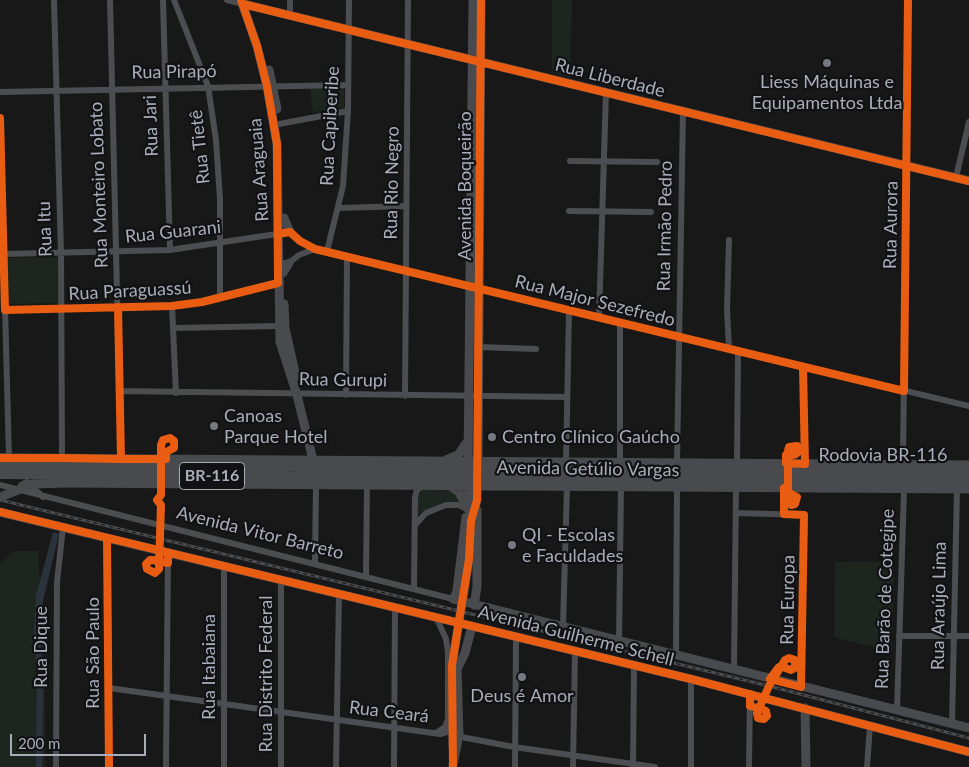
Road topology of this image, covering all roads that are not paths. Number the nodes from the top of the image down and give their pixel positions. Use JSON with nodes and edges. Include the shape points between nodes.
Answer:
{"nodes":[{"id":1,"x":54,"y":0,"type":"edge"},
{"id":2,"x":110,"y":0,"type":"edge"},
{"id":3,"x":163,"y":0,"type":"edge"},
{"id":4,"x":174,"y":0,"type":"edge"},
{"id":5,"x":227,"y":0,"type":"edge"},
{"id":6,"x":290,"y":0,"type":"edge"},
{"id":7,"x":349,"y":0,"type":"edge"},
{"id":8,"x":408,"y":0,"type":"edge"},
{"id":9,"x":473,"y":0,"type":"edge"},
{"id":10,"x":481,"y":0,"type":"edge"},
{"id":11,"x":908,"y":0,"type":"edge"},
{"id":12,"x":245,"y":2,"type":"edge"},
{"id":13,"x":290,"y":15,"type":"junction"},
{"id":14,"x":349,"y":29,"type":"junction"},
{"id":15,"x":408,"y":44,"type":"junction"},
{"id":16,"x":477,"y":61,"type":"junction"},
{"id":17,"x":348,"y":85,"type":"junction"},
{"id":18,"x":208,"y":86,"type":"junction"},
{"id":19,"x":270,"y":86,"type":"junction"},
{"id":20,"x":165,"y":87,"type":"junction"},
{"id":21,"x":112,"y":88,"type":"junction"},
{"id":22,"x":56,"y":90,"type":"junction"},
{"id":23,"x":0,"y":92,"type":"edge"},
{"id":24,"x":606,"y":92,"type":"junction"},
{"id":25,"x":348,"y":111,"type":"junction"},
{"id":26,"x":683,"y":111,"type":"junction"},
{"id":27,"x":0,"y":118,"type":"edge"},
{"id":28,"x":969,"y":122,"type":"edge"},
{"id":29,"x":279,"y":124,"type":"junction"},
{"id":30,"x":570,"y":161,"type":"dead end"},
{"id":31,"x":604,"y":162,"type":"junction"},
{"id":32,"x":657,"y":162,"type":"dead end"},
{"id":33,"x":906,"y":165,"type":"junction"},
{"id":34,"x":956,"y":177,"type":"junction"},
{"id":35,"x":969,"y":181,"type":"edge"},
{"id":36,"x":406,"y":206,"type":"junction"},
{"id":37,"x":338,"y":208,"type":"junction"},
{"id":38,"x":569,"y":211,"type":"dead end"},
{"id":39,"x":602,"y":211,"type":"junction"},
{"id":40,"x":651,"y":212,"type":"dead end"},
{"id":41,"x":1,"y":215,"type":"edge"},
{"id":42,"x":284,"y":233,"type":"junction"},
{"id":43,"x":729,"y":240,"type":"dead end"},
{"id":44,"x":220,"y":242,"type":"junction"},
{"id":45,"x":315,"y":248,"type":"junction"},
{"id":46,"x":170,"y":250,"type":"junction"},
{"id":47,"x":116,"y":252,"type":"junction"},
{"id":48,"x":327,"y":252,"type":"junction"},
{"id":49,"x":61,"y":253,"type":"junction"},
{"id":50,"x":4,"y":254,"type":"junction"},
{"id":51,"x":347,"y":256,"type":"junction"},
{"id":52,"x":284,"y":263,"type":"junction"},
{"id":53,"x":406,"y":270,"type":"junction"},
{"id":54,"x":282,"y":280,"type":"junction"},
{"id":55,"x":475,"y":287,"type":"junction"},
{"id":56,"x":220,"y":298,"type":"junction"},
{"id":57,"x":172,"y":306,"type":"junction"},
{"id":58,"x":118,"y":307,"type":"junction"},
{"id":59,"x":62,"y":309,"type":"junction"},
{"id":60,"x":5,"y":310,"type":"junction"},
{"id":61,"x":569,"y":311,"type":"junction"},
{"id":62,"x":599,"y":318,"type":"junction"},
{"id":63,"x":620,"y":323,"type":"junction"},
{"id":64,"x":279,"y":326,"type":"junction"},
{"id":65,"x":173,"y":328,"type":"junction"},
{"id":66,"x":678,"y":337,"type":"junction"},
{"id":67,"x":479,"y":347,"type":"junction"},
{"id":68,"x":729,"y":348,"type":"junction"},
{"id":69,"x":536,"y":349,"type":"dead end"},
{"id":70,"x":738,"y":351,"type":"junction"},
{"id":71,"x":803,"y":367,"type":"junction"},
{"id":72,"x":120,"y":391,"type":"junction"},
{"id":73,"x":904,"y":391,"type":"junction"},
{"id":74,"x":176,"y":393,"type":"junction"},
{"id":75,"x":297,"y":394,"type":"junction"},
{"id":76,"x":346,"y":395,"type":"junction"},
{"id":77,"x":405,"y":396,"type":"junction"},
{"id":78,"x":474,"y":397,"type":"junction"},
{"id":79,"x":566,"y":397,"type":"junction"},
{"id":80,"x":969,"y":406,"type":"edge"},
{"id":81,"x":468,"y":439,"type":"junction"},
{"id":82,"x":478,"y":450,"type":"junction"},
{"id":83,"x":7,"y":458,"type":"edge"},
{"id":84,"x":62,"y":458,"type":"junction"},
{"id":85,"x":153,"y":459,"type":"joint"},
{"id":86,"x":313,"y":460,"type":"junction"},
{"id":87,"x":439,"y":461,"type":"junction"},
{"id":88,"x":473,"y":462,"type":"junction"},
{"id":89,"x":488,"y":462,"type":"junction"},
{"id":90,"x":508,"y":462,"type":"junction"},
{"id":91,"x":127,"y":463,"type":"junction"},
{"id":92,"x":566,"y":463,"type":"junction"},
{"id":93,"x":620,"y":463,"type":"junction"},
{"id":94,"x":677,"y":463,"type":"junction"},
{"id":95,"x":737,"y":464,"type":"junction"},
{"id":96,"x":804,"y":464,"type":"junction"},
{"id":97,"x":903,"y":464,"type":"junction"},
{"id":98,"x":0,"y":465,"type":"edge"},
{"id":99,"x":842,"y":465,"type":"junction"},
{"id":100,"x":969,"y":465,"type":"edge"},
{"id":101,"x":285,"y":471,"type":"junction"},
{"id":102,"x":969,"y":472,"type":"edge"},
{"id":103,"x":0,"y":474,"type":"edge"},
{"id":104,"x":140,"y":475,"type":"junction"},
{"id":105,"x":879,"y":477,"type":"junction"},
{"id":106,"x":969,"y":482,"type":"edge"},
{"id":107,"x":195,"y":484,"type":"junction"},
{"id":108,"x":316,"y":484,"type":"junction"},
{"id":109,"x":428,"y":484,"type":"junction"},
{"id":110,"x":442,"y":484,"type":"junction"},
{"id":111,"x":473,"y":484,"type":"junction"},
{"id":112,"x":488,"y":484,"type":"junction"},
{"id":113,"x":0,"y":485,"type":"edge"},
{"id":114,"x":367,"y":485,"type":"junction"},
{"id":115,"x":508,"y":485,"type":"junction"},
{"id":116,"x":567,"y":486,"type":"junction"},
{"id":117,"x":621,"y":486,"type":"junction"},
{"id":118,"x":676,"y":486,"type":"junction"},
{"id":119,"x":736,"y":488,"type":"junction"},
{"id":120,"x":841,"y":488,"type":"junction"},
{"id":121,"x":957,"y":489,"type":"junction"},
{"id":122,"x":969,"y":489,"type":"edge"},
{"id":123,"x":904,"y":490,"type":"junction"},
{"id":124,"x":22,"y":491,"type":"junction"},
{"id":125,"x":0,"y":497,"type":"edge"},
{"id":126,"x":44,"y":497,"type":"junction"},
{"id":127,"x":478,"y":498,"type":"junction"},
{"id":128,"x":0,"y":512,"type":"edge"},
{"id":129,"x":736,"y":513,"type":"junction"},
{"id":130,"x":469,"y":516,"type":"junction"},
{"id":131,"x":23,"y":517,"type":"junction"},
{"id":132,"x":0,"y":519,"type":"edge"},
{"id":133,"x":415,"y":526,"type":"junction"},
{"id":134,"x":63,"y":527,"type":"junction"},
{"id":135,"x":107,"y":538,"type":"junction"},
{"id":136,"x":168,"y":553,"type":"junction"},
{"id":137,"x":315,"y":563,"type":"junction"},
{"id":138,"x":224,"y":567,"type":"junction"},
{"id":139,"x":366,"y":576,"type":"junction"},
{"id":140,"x":281,"y":581,"type":"junction"},
{"id":141,"x":477,"y":587,"type":"junction"},
{"id":142,"x":414,"y":589,"type":"junction"},
{"id":143,"x":339,"y":594,"type":"junction"},
{"id":144,"x":455,"y":598,"type":"junction"},
{"id":145,"x":474,"y":605,"type":"junction"},
{"id":146,"x":395,"y":608,"type":"junction"},
{"id":147,"x":497,"y":610,"type":"junction"},
{"id":148,"x":436,"y":617,"type":"junction"},
{"id":149,"x":472,"y":626,"type":"junction"},
{"id":150,"x":563,"y":627,"type":"junction"},
{"id":151,"x":899,"y":636,"type":"junction"},
{"id":152,"x":954,"y":636,"type":"junction"},
{"id":153,"x":969,"y":636,"type":"edge"},
{"id":154,"x":516,"y":637,"type":"junction"},
{"id":155,"x":619,"y":642,"type":"junction"},
{"id":156,"x":575,"y":652,"type":"junction"},
{"id":157,"x":676,"y":655,"type":"junction"},
{"id":158,"x":634,"y":666,"type":"junction"},
{"id":159,"x":734,"y":669,"type":"junction"},
{"id":160,"x":691,"y":679,"type":"junction"},
{"id":161,"x":801,"y":687,"type":"junction"},
{"id":162,"x":109,"y":688,"type":"junction"},
{"id":163,"x":750,"y":694,"type":"junction"},
{"id":164,"x":166,"y":695,"type":"junction"},
{"id":165,"x":224,"y":703,"type":"junction"},
{"id":166,"x":805,"y":708,"type":"junction"},
{"id":167,"x":897,"y":710,"type":"junction"},
{"id":168,"x":281,"y":711,"type":"junction"},
{"id":169,"x":335,"y":720,"type":"junction"},
{"id":170,"x":453,"y":723,"type":"junction"},
{"id":171,"x":870,"y":724,"type":"junction"},
{"id":172,"x":952,"y":724,"type":"junction"},
{"id":173,"x":969,"y":728,"type":"edge"},
{"id":174,"x":394,"y":729,"type":"junction"},
{"id":175,"x":435,"y":733,"type":"junction"},
{"id":176,"x":459,"y":738,"type":"junction"},
{"id":177,"x":514,"y":747,"type":"junction"},
{"id":178,"x":969,"y":752,"type":"edge"},
{"id":179,"x":573,"y":756,"type":"junction"},
{"id":180,"x":633,"y":765,"type":"edge"},
{"id":181,"x":453,"y":766,"type":"edge"},
{"id":182,"x":56,"y":767,"type":"edge"},
{"id":183,"x":109,"y":767,"type":"edge"},
{"id":184,"x":166,"y":767,"type":"edge"},
{"id":185,"x":224,"y":767,"type":"edge"},
{"id":186,"x":281,"y":767,"type":"edge"},
{"id":187,"x":336,"y":767,"type":"edge"},
{"id":188,"x":394,"y":767,"type":"edge"},
{"id":189,"x":515,"y":767,"type":"edge"},
{"id":190,"x":573,"y":767,"type":"edge"},
{"id":191,"x":655,"y":767,"type":"edge"},
{"id":192,"x":691,"y":767,"type":"edge"},
{"id":193,"x":749,"y":767,"type":"edge"},
{"id":194,"x":806,"y":767,"type":"edge"},
{"id":195,"x":867,"y":767,"type":"edge"}],
"edges":[{"from":1,"to":22,"type":"street","name":"Rua Itu"},
{"from":2,"to":21,"type":"street","name":"Rua Monteiro Lobato"},
{"from":3,"to":20,"type":"street","name":"Rua Jari"},
{"from":4,"to":18,"type":"street","name":"Rua Tietê"},
{"from":5,"to":12,"type":"street","name":"Rua Liberdade"},
{"from":6,"to":13,"type":"street"},
{"from":7,"to":14,"type":"street","name":"Rua Capiberibe"},
{"from":8,"to":15,"type":"street","name":"Rua Rio Negro"},
{"from":9,"to":16,"type":"main road","name":"Avenida Boqueirão"},
{"from":10,"to":16,"type":"main road","name":"Avenida Boqueirão"},
{"from":11,"to":33,"type":"street","name":"Rua Aurora"},
{"from":12,"to":13,"type":"main road","name":"Rua Liberdade"},
{"from":12,"to":19,"type":"main road","name":"Rua Araguaia"},
{"from":13,"to":14,"type":"main road","name":"Rua Liberdade"},
{"from":14,"to":15,"type":"main road","name":"Rua Liberdade"},
{"from":14,"to":17,"type":"street","name":"Rua Capiberibe"},
{"from":15,"to":16,"type":"main road","name":"Rua Liberdade"},
{"from":15,"to":36,"type":"street","name":"Rua Rio Negro"},
{"from":16,"to":24,"type":"main road","name":"Rua Liberdade"},
{"from":16,"to":55,"type":"main road","name":"Avenida Boqueirão"},
{"from":17,"to":19,"type":"street","name":"Rua Pirapó"},
{"from":17,"to":25,"type":"street","name":"Rua Capiberibe"},
{"from":18,"to":19,"type":"street","name":"Rua Pirapó"},
{"from":18,"to":20,"type":"street","name":"Rua Pirapó"},
{"from":18,"to":44,"type":"street","name":"Rua Tietê","via":[[216,140]]},
{"from":19,"to":29,"type":"main road","name":"Rua Araguaia"},
{"from":19,"to":42,"type":"main road","name":"Rua Araguaia"},
{"from":20,"to":21,"type":"street","name":"Rua Pirapó"},
{"from":20,"to":46,"type":"street","name":"Rua Jari"},
{"from":21,"to":22,"type":"street","name":"Rua Pirapó"},
{"from":21,"to":47,"type":"street","name":"Rua Monteiro Lobato"},
{"from":22,"to":23,"type":"street","name":"Rua Pirapó"},
{"from":22,"to":49,"type":"street","name":"Rua Itu"},
{"from":24,"to":26,"type":"main road","name":"Rua Liberdade"},
{"from":24,"to":31,"type":"street"},
{"from":25,"to":29,"type":"street"},
{"from":25,"to":37,"type":"street","name":"Rua Capiberibe","via":[[343,186]]},
{"from":26,"to":33,"type":"main road","name":"Rua Liberdade"},
{"from":26,"to":66,"type":"street","name":"Rua Irmão Pedro"},
{"from":27,"to":41,"type":"street"},
{"from":28,"to":34,"type":"street"},
{"from":29,"to":42,"type":"main road","name":"Rua Araguaia"},
{"from":30,"to":31,"type":"street"},
{"from":31,"to":32,"type":"street"},
{"from":31,"to":39,"type":"street"},
{"from":33,"to":34,"type":"main road","name":"Rua Liberdade"},
{"from":33,"to":73,"type":"street","name":"Rua Aurora"},
{"from":34,"to":35,"type":"main road","name":"Rua Liberdade"},
{"from":36,"to":37,"type":"street"},
{"from":36,"to":53,"type":"street","name":"Rua Rio Negro"},
{"from":37,"to":48,"type":"street","name":"Rua Capiberibe"},
{"from":38,"to":39,"type":"street"},
{"from":39,"to":40,"type":"street"},
{"from":39,"to":62,"type":"street"},
{"from":41,"to":50,"type":"street"},
{"from":42,"to":44,"type":"street","name":"Rua Guarani"},
{"from":42,"to":45,"type":"street","name":"Rua Major Sezefredo"},
{"from":42,"to":52,"type":"main road","name":"Rua Araguaia"},
{"from":43,"to":68,"type":"street"},
{"from":44,"to":46,"type":"street","name":"Rua Guarani"},
{"from":44,"to":56,"type":"street","name":"Rua Tietê"},
{"from":45,"to":48,"type":"street","name":"Rua Major Sezefredo"},
{"from":45,"to":52,"type":"street"},
{"from":46,"to":47,"type":"street","name":"Rua Guarani"},
{"from":47,"to":49,"type":"street","name":"Rua Guarani"},
{"from":47,"to":58,"type":"street","name":"Rua Monteiro Lobato"},
{"from":48,"to":51,"type":"street","name":"Rua Major Sezefredo"},
{"from":49,"to":50,"type":"street","name":"Rua Guarani"},
{"from":49,"to":59,"type":"street","name":"Rua Itu"},
{"from":50,"to":60,"type":"street"},
{"from":51,"to":53,"type":"street","name":"Rua Major Sezefredo"},
{"from":51,"to":76,"type":"street"},
{"from":52,"to":54,"type":"main road","name":"Rua Araguaia"},
{"from":53,"to":55,"type":"street","name":"Rua Major Sezefredo"},
{"from":53,"to":77,"type":"street","name":"Rua Rio Negro"},
{"from":54,"to":56,"type":"street","name":"Rua Paraguassú"},
{"from":54,"to":64,"type":"main road","name":"Rua Araguaia"},
{"from":54,"to":75,"type":"main road","name":"Rua Araguaia","via":[[285,328],[299,390]]},
{"from":55,"to":61,"type":"street","name":"Rua Major Sezefredo"},
{"from":55,"to":67,"type":"main road","name":"Avenida Boqueirão"},
{"from":55,"to":78,"type":"main road","name":"Avenida Boqueirão"},
{"from":56,"to":57,"type":"street","name":"Rua Paraguassú"},
{"from":57,"to":58,"type":"street","name":"Rua Paraguassú"},
{"from":57,"to":65,"type":"street"},
{"from":58,"to":59,"type":"street","name":"Rua Paraguassú"},
{"from":58,"to":72,"type":"street","name":"Rua Monteiro Lobato"},
{"from":59,"to":60,"type":"street","name":"Rua Paraguassú"},
{"from":59,"to":84,"type":"street","name":"Rua Itu"},
{"from":60,"to":83,"type":"street"},
{"from":61,"to":62,"type":"street","name":"Rua Major Sezefredo"},
{"from":61,"to":79,"type":"street"},
{"from":62,"to":63,"type":"street","name":"Rua Major Sezefredo"},
{"from":63,"to":66,"type":"street","name":"Rua Major Sezefredo"},
{"from":63,"to":93,"type":"street"},
{"from":64,"to":65,"type":"street"},
{"from":64,"to":75,"type":"main road","name":"Rua Araguaia","via":[[280,342]]},
{"from":65,"to":74,"type":"street"},
{"from":66,"to":68,"type":"street","name":"Rua Major Sezefredo"},
{"from":66,"to":94,"type":"street","name":"Rua Irmão Pedro"},
{"from":67,"to":69,"type":"street"},
{"from":67,"to":78,"type":"main road","name":"Avenida Boqueirão"},
{"from":68,"to":70,"type":"street","name":"Rua Major Sezefredo"},
{"from":70,"to":71,"type":"street","name":"Rua Major Sezefredo"},
{"from":70,"to":95,"type":"street"},
{"from":71,"to":73,"type":"street","name":"Rua Major Sezefredo"},
{"from":71,"to":96,"type":"street"},
{"from":72,"to":74,"type":"street","name":"Rua Gurupi"},
{"from":72,"to":91,"type":"street","name":"Rua Monteiro Lobato"},
{"from":73,"to":80,"type":"street","name":"Rua Major Sezefredo"},
{"from":73,"to":97,"type":"street","name":"Rua Aurora"},
{"from":74,"to":75,"type":"street","name":"Rua Gurupi"},
{"from":75,"to":76,"type":"street","name":"Rua Gurupi"},
{"from":75,"to":86,"type":"main road","name":"Rua Araguaia"},
{"from":76,"to":77,"type":"street","name":"Rua Gurupi"},
{"from":77,"to":78,"type":"street","name":"Rua Gurupi"},
{"from":78,"to":79,"type":"street","name":"Rua Gurupi"},
{"from":78,"to":81,"type":"main road","name":"Avenida Boqueirão"},
{"from":78,"to":82,"type":"main road","name":"Avenida Boqueirão"},
{"from":79,"to":92,"type":"street"},
{"from":81,"to":87,"type":"main road","via":[[456,456]]},
{"from":81,"to":88,"type":"main road","name":"Avenida Boqueirão"},
{"from":82,"to":88,"type":"main road","name":"Avenida Boqueirão"},
{"from":82,"to":89,"type":"main road"},
{"from":83,"to":84,"type":"main road"},
{"from":83,"to":91,"type":"highway","number":"BR-116"},
{"from":84,"to":91,"type":"main road"},
{"from":85,"to":86,"type":"main road","name":"Avenida Getúlio Vargas"},
{"from":85,"to":91,"type":"highway","number":"BR-116"},
{"from":86,"to":87,"type":"main road","name":"Avenida Getúlio Vargas"},
{"from":87,"to":88,"type":"main road","name":"Avenida Getúlio Vargas"},
{"from":87,"to":110,"type":"main road","via":[[446,468],[447,475]]},
{"from":88,"to":89,"type":"main road","name":"Avenida Getúlio Vargas"},
{"from":88,"to":111,"type":"main road","name":"Avenida Boqueirão"},
{"from":89,"to":90,"type":"main road","name":"Avenida Getúlio Vargas"},
{"from":90,"to":92,"type":"main road","name":"Avenida Getúlio Vargas"},
{"from":90,"to":115,"type":"main road","via":[[499,472]]},
{"from":91,"to":98,"type":"highway","number":"BR-116"},
{"from":91,"to":101,"type":"highway","number":"BR-116"},
{"from":92,"to":93,"type":"main road","name":"Avenida Getúlio Vargas"},
{"from":93,"to":94,"type":"main road","name":"Avenida Getúlio Vargas"},
{"from":94,"to":95,"type":"main road","name":"Avenida Getúlio Vargas"},
{"from":95,"to":96,"type":"main road","name":"Avenida Getúlio Vargas"},
{"from":96,"to":99,"type":"main road","name":"Avenida Getúlio Vargas"},
{"from":97,"to":99,"type":"main road","name":"Avenida Getúlio Vargas"},
{"from":97,"to":100,"type":"main road","name":"Avenida Getúlio Vargas"},
{"from":99,"to":105,"type":"highway","number":"BR-116"},
{"from":101,"to":104,"type":"highway","number":"BR-116"},
{"from":101,"to":105,"type":"highway","name":"Rodovia BR-116","number":"BR-116","bridge":true},
{"from":102,"to":105,"type":"highway","name":"Rodovia BR-116","number":"BR-116"},
{"from":103,"to":104,"type":"highway","number":"BR-116"},
{"from":104,"to":107,"type":"highway","number":"BR-116"},
{"from":105,"to":106,"type":"highway","name":"Rodovia BR-116","number":"BR-116"},
{"from":105,"to":120,"type":"highway","number":"BR-116"},
{"from":107,"to":108,"type":"main road","name":"Avenida Getúlio Vargas"},
{"from":107,"to":125,"type":"main road","name":"Avenida Getúlio Vargas","bridge":true,"via":[[33,484]]},
{"from":108,"to":114,"type":"main road","name":"Avenida Getúlio Vargas"},
{"from":108,"to":137,"type":"street"},
{"from":109,"to":110,"type":"main road","name":"Avenida Getúlio Vargas"},
{"from":109,"to":114,"type":"main road","name":"Avenida Getúlio Vargas"},
{"from":109,"to":133,"type":"street","via":[[416,494]]},
{"from":110,"to":111,"type":"main road","name":"Avenida Getúlio Vargas"},
{"from":110,"to":130,"type":"main road","via":[[459,492]]},
{"from":111,"to":112,"type":"main road","name":"Avenida Getúlio Vargas"},
{"from":111,"to":127,"type":"main road","name":"Avenida Boqueirão"},
{"from":111,"to":130,"type":"main road","name":"Avenida Boqueirão"},
{"from":112,"to":115,"type":"main road","name":"Avenida Getúlio Vargas"},
{"from":112,"to":127,"type":"main road","via":[[482,487]]},
{"from":113,"to":124,"type":"street","name":"Avenida Vitor Barreto"},
{"from":114,"to":139,"type":"street"},
{"from":115,"to":116,"type":"main road","name":"Avenida Getúlio Vargas"},
{"from":116,"to":117,"type":"main road","name":"Avenida Getúlio Vargas"},
{"from":116,"to":150,"type":"street"},
{"from":117,"to":118,"type":"main road","name":"Avenida Getúlio Vargas"},
{"from":117,"to":155,"type":"street"},
{"from":118,"to":119,"type":"main road","name":"Avenida Getúlio Vargas"},
{"from":118,"to":157,"type":"street"},
{"from":119,"to":120,"type":"main road","name":"Avenida Getúlio Vargas"},
{"from":119,"to":129,"type":"street"},
{"from":120,"to":123,"type":"main road","name":"Avenida Getúlio Vargas"},
{"from":121,"to":122,"type":"main road","name":"Avenida Getúlio Vargas"},
{"from":121,"to":123,"type":"main road","name":"Avenida Getúlio Vargas"},
{"from":121,"to":152,"type":"street","name":"Rua Araújo Lima"},
{"from":123,"to":151,"type":"street","name":"Rua Barão de Cotegipe"},
{"from":124,"to":126,"type":"street","name":"Avenida Vitor Barreto"},
{"from":124,"to":126,"type":"street","via":[[20,485],[27,482]]},
{"from":126,"to":137,"type":"street","name":"Avenida Vitor Barreto"},
{"from":127,"to":130,"type":"main road","name":"Avenida Boqueirão"},
{"from":127,"to":141,"type":"main road"},
{"from":128,"to":131,"type":"main road","name":"Avenida Guilherme Schell"},
{"from":129,"to":159,"type":"street"},
{"from":129,"to":161,"type":"street","name":"Rua Europa","via":[[804,514]]},
{"from":130,"to":133,"type":"street","via":[[459,505],[446,504],[426,513]]},
{"from":130,"to":144,"type":"main road","via":[[465,520],[462,566]]},
{"from":130,"to":170,"type":"main road","name":"Avenida Boqueirão","bridge":true,"via":[[468,559],[452,658]]},
{"from":131,"to":132,"type":"main road"},
{"from":131,"to":134,"type":"main road","name":"Avenida Guilherme Schell"},
{"from":133,"to":142,"type":"street"},
{"from":134,"to":135,"type":"main road","name":"Avenida Guilherme Schell"},
{"from":134,"to":182,"type":"street","name":"Rua Dique","via":[[57,582]]},
{"from":135,"to":136,"type":"main road","name":"Avenida Guilherme Schell"},
{"from":135,"to":162,"type":"street","name":"Rua São Paulo"},
{"from":136,"to":138,"type":"main road","name":"Avenida Guilherme Schell"},
{"from":136,"to":164,"type":"street"},
{"from":137,"to":139,"type":"street","name":"Avenida Vitor Barreto"},
{"from":138,"to":140,"type":"main road","name":"Avenida Guilherme Schell"},
{"from":138,"to":165,"type":"street","name":"Rua Itabaiana"},
{"from":139,"to":142,"type":"street","name":"Avenida Vitor Barreto"},
{"from":140,"to":143,"type":"main road","name":"Avenida Guilherme Schell"},
{"from":140,"to":168,"type":"street","name":"Rua Distrito Federal"},
{"from":141,"to":145,"type":"main road"},
{"from":141,"to":147,"type":"main road","via":[[485,601]]},
{"from":142,"to":144,"type":"street","name":"Avenida Vitor Barreto"},
{"from":143,"to":146,"type":"main road","name":"Avenida Guilherme Schell"},
{"from":143,"to":169,"type":"street"},
{"from":144,"to":145,"type":"main road"},
{"from":145,"to":147,"type":"main road"},
{"from":146,"to":148,"type":"main road","name":"Avenida Guilherme Schell"},
{"from":146,"to":174,"type":"street"},
{"from":147,"to":150,"type":"main road"},
{"from":148,"to":149,"type":"main road","name":"Avenida Guilherme Schell"},
{"from":148,"to":175,"type":"street","via":[[446,639],[448,719],[445,727]]},
{"from":149,"to":154,"type":"main road","name":"Avenida Guilherme Schell"},
{"from":149,"to":176,"type":"main road","via":[[458,669]]},
{"from":150,"to":155,"type":"main road"},
{"from":151,"to":152,"type":"street"},
{"from":151,"to":167,"type":"street","name":"Rua Barão de Cotegipe"},
{"from":152,"to":153,"type":"street"},
{"from":152,"to":172,"type":"street","name":"Rua Araújo Lima"},
{"from":154,"to":156,"type":"main road","name":"Avenida Guilherme Schell"},
{"from":154,"to":177,"type":"street"},
{"from":155,"to":157,"type":"main road"},
{"from":156,"to":158,"type":"main road","name":"Avenida Guilherme Schell"},
{"from":156,"to":179,"type":"street"},
{"from":157,"to":159,"type":"main road"},
{"from":158,"to":160,"type":"main road","name":"Avenida Guilherme Schell"},
{"from":158,"to":180,"type":"street"},
{"from":159,"to":161,"type":"main road"},
{"from":160,"to":163,"type":"main road","name":"Avenida Guilherme Schell"},
{"from":160,"to":192,"type":"street"},
{"from":161,"to":167,"type":"main road"},
{"from":162,"to":164,"type":"street","name":"Rua Ceará"},
{"from":162,"to":183,"type":"street","name":"Rua São Paulo"},
{"from":163,"to":166,"type":"main road","name":"Avenida Guilherme Schell"},
{"from":163,"to":193,"type":"street"},
{"from":164,"to":165,"type":"street","name":"Rua Ceará"},
{"from":164,"to":184,"type":"street"},
{"from":165,"to":168,"type":"street","name":"Rua Ceará"},
{"from":165,"to":185,"type":"street","name":"Rua Itabaiana"},
{"from":166,"to":171,"type":"main road","name":"Avenida Guilherme Schell"},
{"from":166,"to":194,"type":"main road"},
{"from":167,"to":172,"type":"main road"},
{"from":168,"to":169,"type":"street","name":"Rua Ceará"},
{"from":168,"to":186,"type":"street","name":"Rua Distrito Federal"},
{"from":169,"to":174,"type":"street","name":"Rua Ceará"},
{"from":169,"to":187,"type":"street"},
{"from":170,"to":175,"type":"street","name":"Rua Ceará","via":[[444,734]]},
{"from":170,"to":176,"type":"street","name":"Rua Ceará"},
{"from":170,"to":181,"type":"main road","name":"Avenida Boqueirão"},
{"from":171,"to":178,"type":"main road","name":"Avenida Guilherme Schell"},
{"from":171,"to":195,"type":"street"},
{"from":172,"to":173,"type":"main road"},
{"from":174,"to":175,"type":"street","name":"Rua Ceará"},
{"from":174,"to":188,"type":"street"},
{"from":176,"to":177,"type":"street"},
{"from":176,"to":181,"type":"main road"},
{"from":177,"to":179,"type":"street"},
{"from":177,"to":189,"type":"street"},
{"from":179,"to":180,"type":"street"},
{"from":179,"to":190,"type":"street"},
{"from":180,"to":191,"type":"street"}]}
